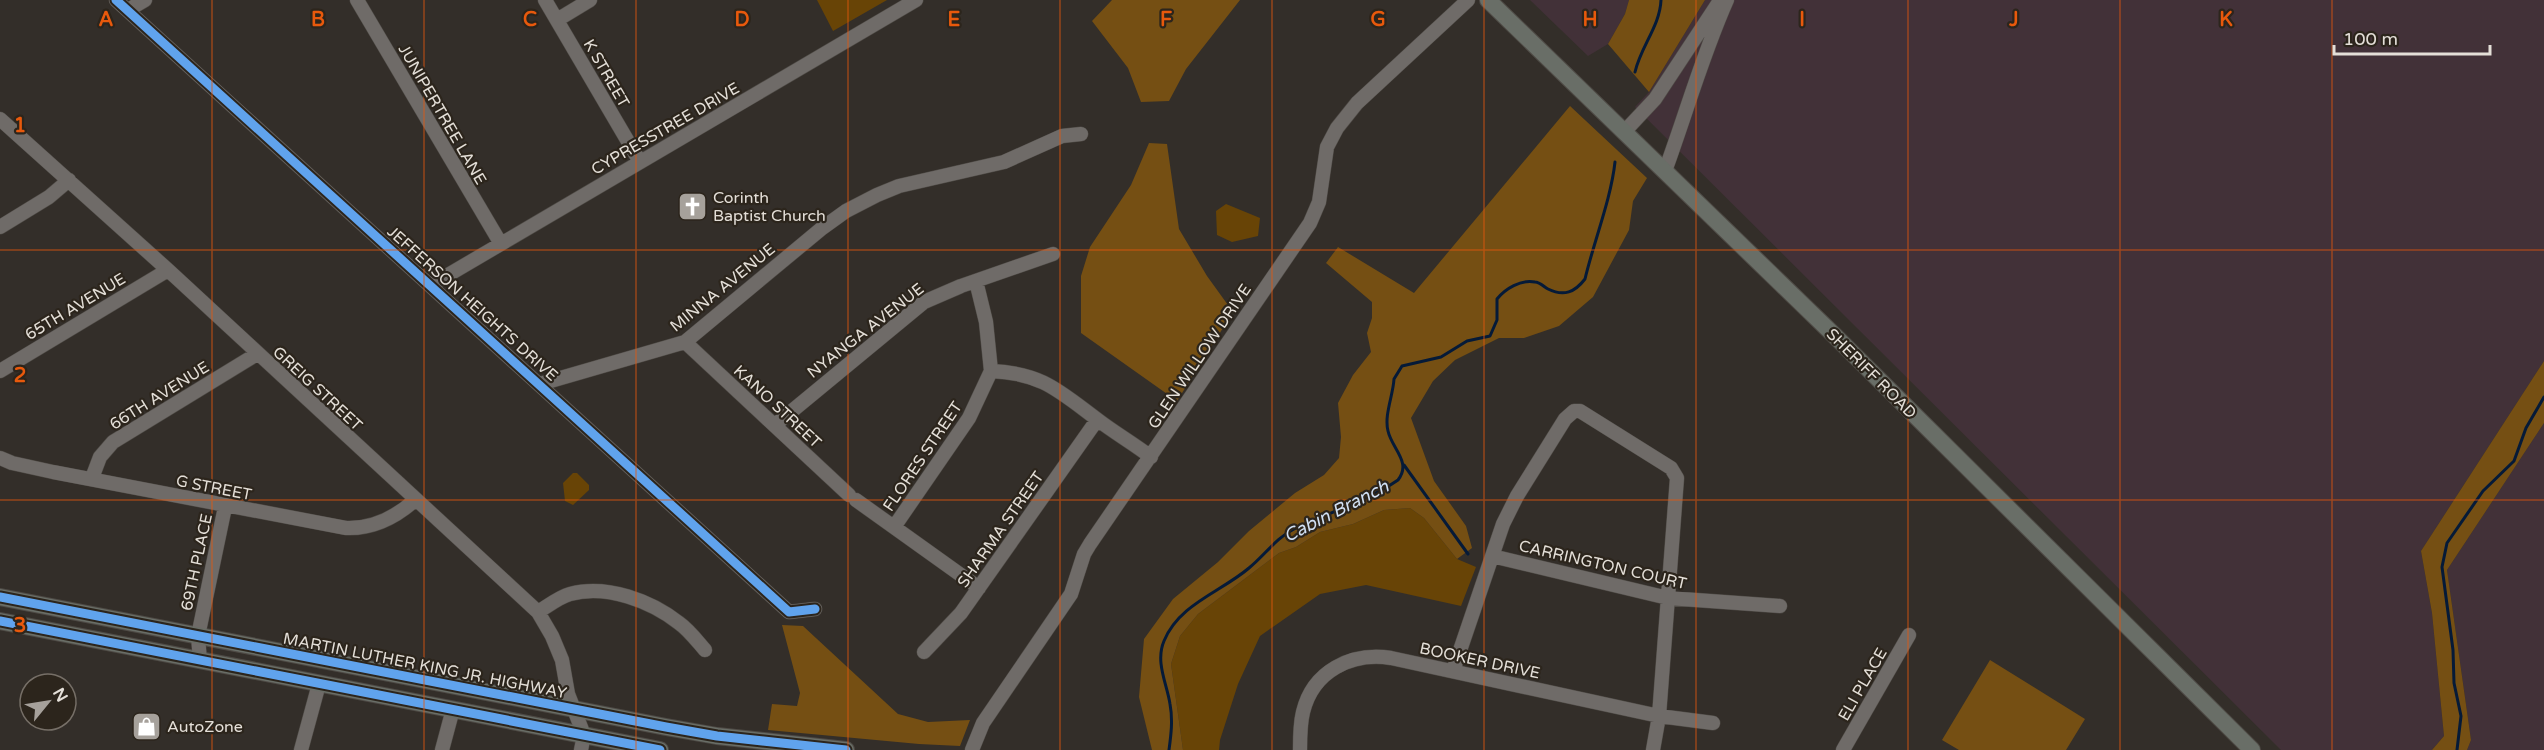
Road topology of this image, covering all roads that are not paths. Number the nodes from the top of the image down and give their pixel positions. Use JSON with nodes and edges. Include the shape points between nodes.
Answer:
{"nodes":[{"id":1,"x":116,"y":0,"type":"edge"},
{"id":2,"x":145,"y":0,"type":"edge"},
{"id":3,"x":357,"y":0,"type":"edge"},
{"id":4,"x":545,"y":0,"type":"edge"},
{"id":5,"x":590,"y":0,"type":"edge"},
{"id":6,"x":916,"y":0,"type":"edge"},
{"id":7,"x":1468,"y":0,"type":"edge"},
{"id":8,"x":1488,"y":0,"type":"edge"},
{"id":9,"x":1720,"y":0,"type":"edge"},
{"id":10,"x":1727,"y":0,"type":"edge"},
{"id":11,"x":128,"y":10,"type":"junction"},
{"id":12,"x":557,"y":20,"type":"junction"},
{"id":13,"x":0,"y":119,"type":"edge"},
{"id":14,"x":1624,"y":132,"type":"junction"},
{"id":15,"x":1081,"y":134,"type":"dead end"},
{"id":16,"x":640,"y":162,"type":"junction"},
{"id":17,"x":1665,"y":171,"type":"junction"},
{"id":18,"x":69,"y":180,"type":"junction"},
{"id":19,"x":0,"y":227,"type":"edge"},
{"id":20,"x":501,"y":244,"type":"junction"},
{"id":21,"x":1053,"y":254,"type":"dead end"},
{"id":22,"x":168,"y":270,"type":"junction"},
{"id":23,"x":976,"y":281,"type":"junction"},
{"id":24,"x":431,"y":285,"type":"junction"},
{"id":25,"x":685,"y":342,"type":"junction"},
{"id":26,"x":257,"y":354,"type":"junction"},
{"id":27,"x":0,"y":371,"type":"edge"},
{"id":28,"x":991,"y":371,"type":"junction"},
{"id":29,"x":540,"y":384,"type":"junction"},
{"id":30,"x":1097,"y":420,"type":"junction"},
{"id":31,"x":775,"y":425,"type":"junction"},
{"id":32,"x":1151,"y":457,"type":"junction"},
{"id":33,"x":0,"y":458,"type":"edge"},
{"id":34,"x":92,"y":478,"type":"junction"},
{"id":35,"x":415,"y":500,"type":"junction"},
{"id":36,"x":225,"y":507,"type":"junction"},
{"id":37,"x":894,"y":527,"type":"junction"},
{"id":38,"x":1492,"y":556,"type":"junction"},
{"id":39,"x":979,"y":588,"type":"junction"},
{"id":40,"x":0,"y":597,"type":"edge"},
{"id":41,"x":1668,"y":598,"type":"junction"},
{"id":42,"x":1780,"y":606,"type":"dead end"},
{"id":43,"x":815,"y":609,"type":"dead end"},
{"id":44,"x":538,"y":612,"type":"junction"},
{"id":45,"x":0,"y":621,"type":"edge"},
{"id":46,"x":1909,"y":635,"type":"dead end"},
{"id":47,"x":198,"y":636,"type":"junction"},
{"id":48,"x":705,"y":650,"type":"dead end"},
{"id":49,"x":924,"y":652,"type":"dead end"},
{"id":50,"x":200,"y":661,"type":"junction"},
{"id":51,"x":1453,"y":671,"type":"junction"},
{"id":52,"x":319,"y":684,"type":"junction"},
{"id":53,"x":573,"y":708,"type":"junction"},
{"id":54,"x":453,"y":709,"type":"junction"},
{"id":55,"x":1659,"y":716,"type":"junction"},
{"id":56,"x":1713,"y":723,"type":"dead end"},
{"id":57,"x":583,"y":743,"type":"edge"},
{"id":58,"x":301,"y":750,"type":"edge"},
{"id":59,"x":442,"y":750,"type":"edge"},
{"id":60,"x":660,"y":750,"type":"edge"},
{"id":61,"x":846,"y":750,"type":"edge"},
{"id":62,"x":972,"y":750,"type":"edge"},
{"id":63,"x":1300,"y":750,"type":"edge"},
{"id":64,"x":1653,"y":750,"type":"edge"},
{"id":65,"x":1843,"y":750,"type":"edge"},
{"id":66,"x":2252,"y":750,"type":"edge"}],
"edges":[{"from":1,"to":11,"type":"street","name":"JEFFERSON HEIGHTS DRIVE"},
{"from":2,"to":11,"type":"street"},
{"from":3,"to":20,"type":"street","name":"JUNIPERTREE LANE"},
{"from":4,"to":12,"type":"street","name":"K STREET"},
{"from":5,"to":12,"type":"street"},
{"from":6,"to":16,"type":"street","name":"CYPRESSTREE DRIVE"},
{"from":7,"to":32,"type":"street","name":"GLEN WILLOW DRIVE","via":[[1357,103],[1336,128],[1328,147],[1319,202],[1310,223]]},
{"from":8,"to":14,"type":"main road","name":"SHERIFF ROAD"},
{"from":9,"to":14,"type":"street","via":[[1655,99]]},
{"from":10,"to":17,"type":"street","via":[[1705,51]]},
{"from":11,"to":24,"type":"street","name":"JEFFERSON HEIGHTS DRIVE"},
{"from":12,"to":16,"type":"street","name":"K STREET"},
{"from":13,"to":18,"type":"street","name":"GREIG STREET"},
{"from":14,"to":17,"type":"main road","name":"SHERIFF ROAD"},
{"from":15,"to":25,"type":"street","name":"MINNA AVENUE","via":[[1062,136],[983,168],[899,186],[861,203],[821,228]]},
{"from":16,"to":20,"type":"street","name":"CYPRESSTREE DRIVE"},
{"from":17,"to":66,"type":"main road","name":"SHERIFF ROAD"},
{"from":18,"to":19,"type":"street"},
{"from":18,"to":22,"type":"street","name":"GREIG STREET"},
{"from":20,"to":24,"type":"street","name":"CYPRESSTREE DRIVE"},
{"from":21,"to":23,"type":"street","name":"NYANGA AVENUE"},
{"from":22,"to":26,"type":"street","name":"GREIG STREET"},
{"from":22,"to":27,"type":"street","name":"65TH AVENUE"},
{"from":23,"to":28,"type":"street","via":[[986,322]]},
{"from":23,"to":31,"type":"street","name":"NYANGA AVENUE","via":[[919,305]]},
{"from":24,"to":29,"type":"street","name":"JEFFERSON HEIGHTS DRIVE"},
{"from":25,"to":29,"type":"street","name":"MINNA AVENUE"},
{"from":25,"to":31,"type":"street","name":"KANO STREET"},
{"from":26,"to":34,"type":"street","name":"66TH AVENUE","via":[[113,442],[100,457]]},
{"from":26,"to":35,"type":"street","name":"GREIG STREET"},
{"from":28,"to":30,"type":"street","via":[[1036,378],[1072,399]]},
{"from":28,"to":37,"type":"street","name":"FLORES STREET","via":[[969,418]]},
{"from":29,"to":43,"type":"street","name":"JEFFERSON HEIGHTS DRIVE","via":[[789,612]]},
{"from":30,"to":32,"type":"street"},
{"from":30,"to":39,"type":"street","name":"SHARMA STREET"},
{"from":31,"to":37,"type":"street","name":"KANO STREET","via":[[853,497]]},
{"from":32,"to":62,"type":"street","name":"GLEN WILLOW DRIVE","via":[[1090,544],[1071,594],[983,723]]},
{"from":33,"to":34,"type":"street","name":"G STREET"},
{"from":34,"to":36,"type":"street","name":"G STREET"},
{"from":35,"to":36,"type":"street","name":"G STREET","via":[[390,518],[356,529]]},
{"from":35,"to":44,"type":"street","name":"GREIG STREET"},
{"from":36,"to":47,"type":"street","name":"69TH PLACE"},
{"from":37,"to":39,"type":"street","name":"KANO STREET"},
{"from":38,"to":41,"type":"street","name":"CARRINGTON COURT"},
{"from":38,"to":41,"type":"street","via":[[1514,502],[1565,419],[1575,411],[1671,468],[1678,482]]},
{"from":38,"to":51,"type":"street"},
{"from":39,"to":49,"type":"street","name":"SHARMA STREET"},
{"from":40,"to":47,"type":"main road","name":"MARTIN LUTHER KING JR. HIGHWAY"},
{"from":41,"to":42,"type":"street","name":"CARRINGTON COURT"},
{"from":41,"to":55,"type":"street"},
{"from":44,"to":48,"type":"street","via":[[574,593],[623,595],[648,604],[681,624]]},
{"from":44,"to":53,"type":"street","name":"GREIG STREET","via":[[557,647]]},
{"from":45,"to":50,"type":"main road"},
{"from":46,"to":65,"type":"street","name":"ELI PLACE"},
{"from":47,"to":50,"type":"street","name":"69TH PLACE"},
{"from":47,"to":53,"type":"main road","name":"MARTIN LUTHER KING JR. HIGHWAY"},
{"from":50,"to":52,"type":"main road"},
{"from":51,"to":55,"type":"street","name":"BOOKER DRIVE"},
{"from":51,"to":63,"type":"street","name":"BOOKER DRIVE","via":[[1376,656],[1359,657],[1340,665],[1323,677],[1308,699],[1303,711]]},
{"from":52,"to":54,"type":"main road"},
{"from":52,"to":58,"type":"street"},
{"from":53,"to":57,"type":"street","name":"GREIG STREET"},
{"from":53,"to":61,"type":"main road","name":"MARTIN LUTHER KING JR. HIGHWAY","via":[[717,736]]},
{"from":54,"to":57,"type":"main road"},
{"from":54,"to":59,"type":"street"},
{"from":55,"to":56,"type":"street","name":"BOOKER DRIVE"},
{"from":55,"to":64,"type":"street"},
{"from":57,"to":60,"type":"main road"}]}
